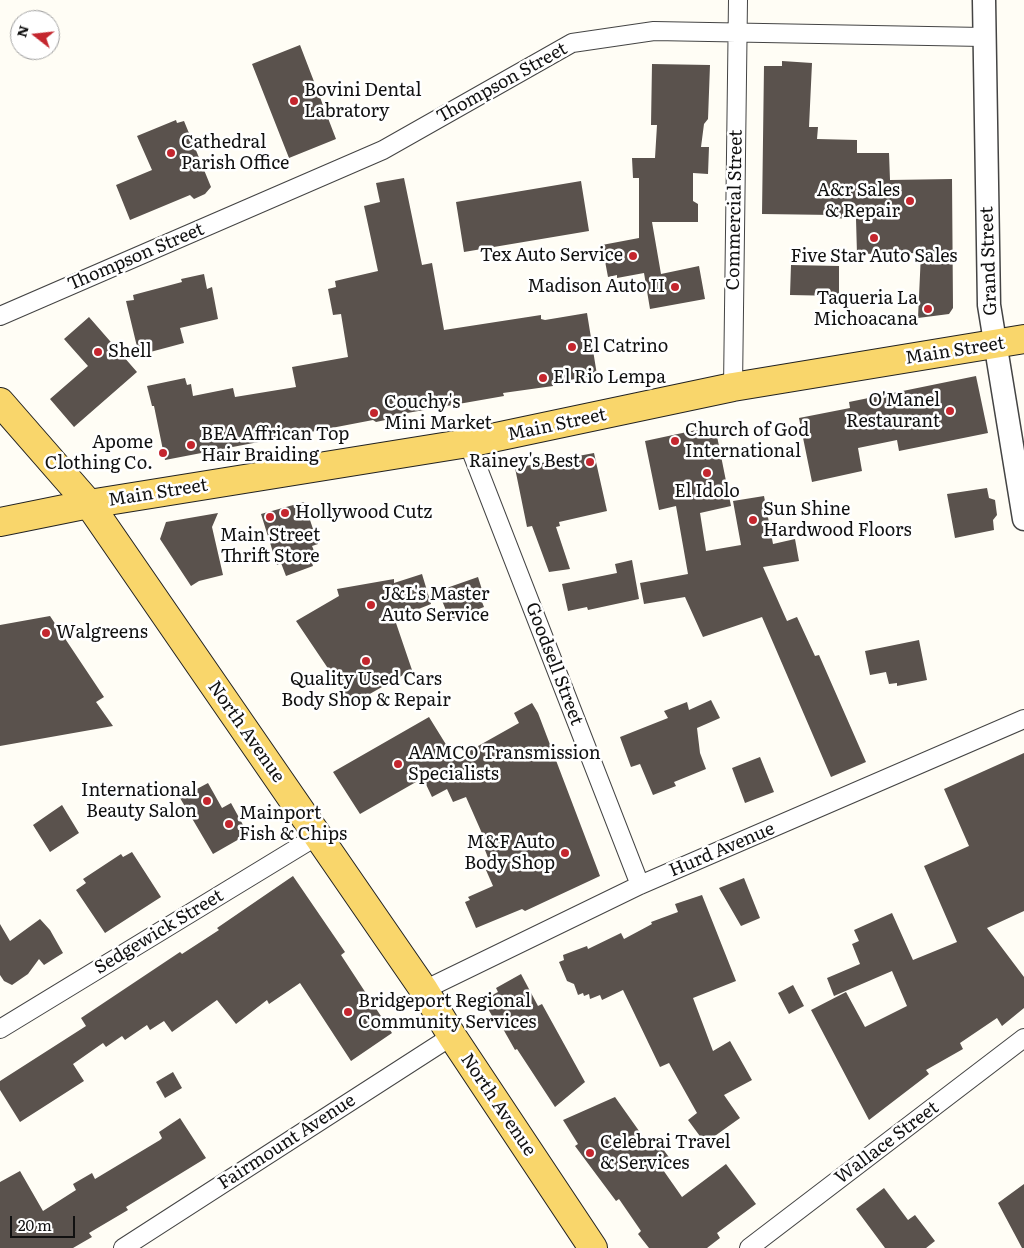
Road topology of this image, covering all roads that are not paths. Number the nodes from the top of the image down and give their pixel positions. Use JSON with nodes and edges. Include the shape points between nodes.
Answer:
{"nodes":[{"id":1,"x":738,"y":0,"type":"edge"},
{"id":2,"x":984,"y":0,"type":"edge"},
{"id":3,"x":737,"y":32,"type":"junction"},
{"id":4,"x":984,"y":37,"type":"junction"},
{"id":5,"x":0,"y":316,"type":"edge"},
{"id":6,"x":1024,"y":339,"type":"edge"},
{"id":7,"x":995,"y":345,"type":"junction"},
{"id":8,"x":732,"y":387,"type":"junction"},
{"id":9,"x":0,"y":402,"type":"edge"},
{"id":10,"x":468,"y":443,"type":"junction"},
{"id":11,"x":89,"y":504,"type":"junction"},
{"id":12,"x":1024,"y":519,"type":"edge"},
{"id":13,"x":0,"y":522,"type":"edge"},
{"id":14,"x":1024,"y":719,"type":"edge"},
{"id":15,"x":317,"y":836,"type":"junction"},
{"id":16,"x":640,"y":885,"type":"junction"},
{"id":17,"x":424,"y":990,"type":"junction"},
{"id":18,"x":0,"y":1028,"type":"edge"},
{"id":19,"x":452,"y":1036,"type":"junction"},
{"id":20,"x":1024,"y":1038,"type":"edge"},
{"id":21,"x":123,"y":1248,"type":"edge"},
{"id":22,"x":593,"y":1248,"type":"edge"},
{"id":23,"x":749,"y":1248,"type":"edge"}],
"edges":[{"from":1,"to":3,"type":"street","name":"Commercial Street"},
{"from":2,"to":4,"type":"street","name":"Grand Street"},
{"from":3,"to":4,"type":"street","name":"Thompson Street"},
{"from":3,"to":5,"type":"street","name":"Thompson Street","via":[[654,31],[572,43],[383,150]]},
{"from":3,"to":8,"type":"street","name":"Commercial Street"},
{"from":4,"to":7,"type":"street","name":"Grand Street","via":[[989,305]]},
{"from":6,"to":7,"type":"main road","name":"Main Street"},
{"from":7,"to":8,"type":"main road","name":"Main Street"},
{"from":7,"to":12,"type":"street","name":"Grand Street"},
{"from":8,"to":10,"type":"main road","name":"Main Street"},
{"from":9,"to":11,"type":"main road","name":"North Avenue"},
{"from":10,"to":11,"type":"main road","name":"Main Street"},
{"from":10,"to":16,"type":"street","name":"Goodsell Street"},
{"from":11,"to":13,"type":"main road","name":"Main Street"},
{"from":11,"to":15,"type":"main road","name":"North Avenue"},
{"from":14,"to":16,"type":"street","name":"Hurd Avenue"},
{"from":15,"to":17,"type":"main road","name":"North Avenue"},
{"from":15,"to":18,"type":"street","name":"Sedgewick Street"},
{"from":16,"to":17,"type":"street","name":"Hurd Avenue"},
{"from":17,"to":19,"type":"main road","name":"North Avenue"},
{"from":19,"to":21,"type":"street","name":"Fairmount Avenue"},
{"from":19,"to":22,"type":"main road","name":"North Avenue"},
{"from":20,"to":23,"type":"street","name":"Wallace Street"}]}
